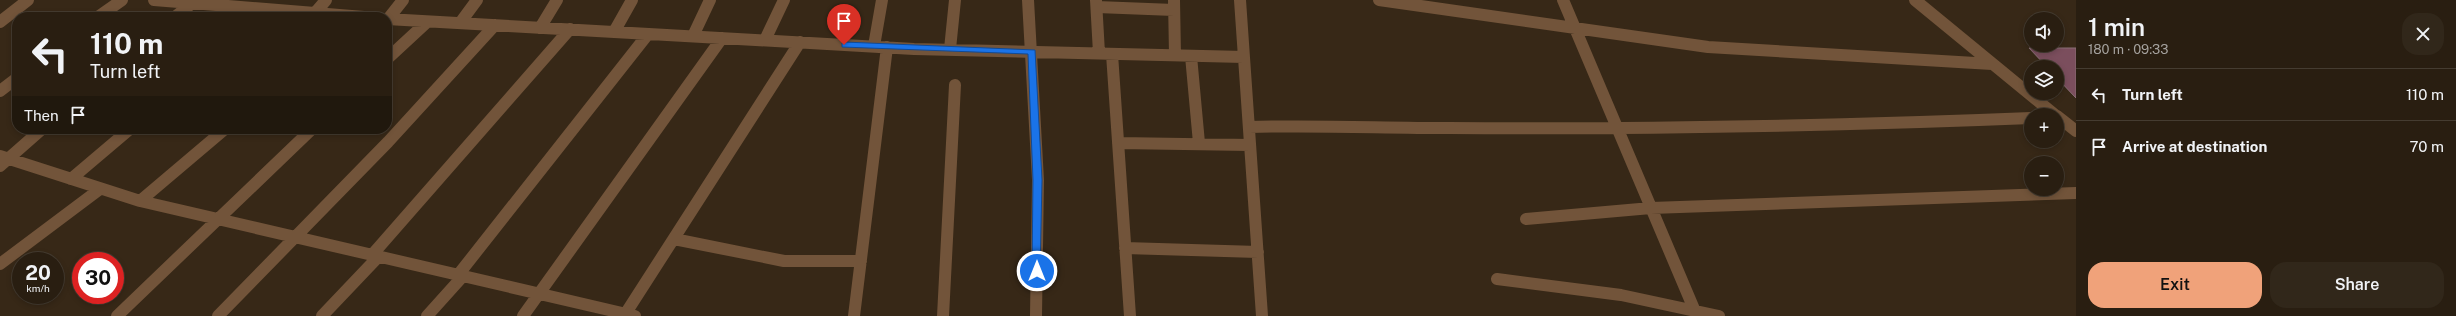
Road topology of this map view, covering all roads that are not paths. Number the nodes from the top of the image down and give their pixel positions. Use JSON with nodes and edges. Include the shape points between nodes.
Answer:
{"nodes":[{"id":1,"x":28,"y":0,"type":"edge"},
{"id":2,"x":122,"y":0,"type":"edge"},
{"id":3,"x":154,"y":0,"type":"edge"},
{"id":4,"x":326,"y":0,"type":"edge"},
{"id":5,"x":403,"y":0,"type":"edge"},
{"id":6,"x":477,"y":0,"type":"edge"},
{"id":7,"x":557,"y":0,"type":"edge"},
{"id":8,"x":632,"y":0,"type":"edge"},
{"id":9,"x":710,"y":0,"type":"edge"},
{"id":10,"x":784,"y":0,"type":"edge"},
{"id":11,"x":882,"y":0,"type":"edge"},
{"id":12,"x":955,"y":0,"type":"edge"},
{"id":13,"x":1028,"y":0,"type":"edge"},
{"id":14,"x":1240,"y":0,"type":"edge"},
{"id":15,"x":1379,"y":0,"type":"edge"},
{"id":16,"x":1563,"y":0,"type":"edge"},
{"id":17,"x":1915,"y":0,"type":"edge"},
{"id":18,"x":184,"y":2,"type":"edge"},
{"id":19,"x":236,"y":4,"type":"edge"},
{"id":20,"x":1097,"y":4,"type":"edge"},
{"id":21,"x":1174,"y":5,"type":"edge"},
{"id":22,"x":13,"y":12,"type":"edge"},
{"id":23,"x":105,"y":12,"type":"edge"},
{"id":24,"x":178,"y":12,"type":"edge"},
{"id":25,"x":273,"y":12,"type":"edge"},
{"id":26,"x":316,"y":12,"type":"edge"},
{"id":27,"x":12,"y":13,"type":"edge"},
{"id":28,"x":392,"y":14,"type":"edge"},
{"id":29,"x":392,"y":19,"type":"edge"},
{"id":30,"x":0,"y":22,"type":"edge"},
{"id":31,"x":427,"y":22,"type":"junction"},
{"id":32,"x":460,"y":23,"type":"junction"},
{"id":33,"x":495,"y":25,"type":"junction"},
{"id":34,"x":540,"y":28,"type":"junction"},
{"id":35,"x":1574,"y":28,"type":"junction"},
{"id":36,"x":570,"y":30,"type":"junction"},
{"id":37,"x":614,"y":32,"type":"junction"},
{"id":38,"x":648,"y":34,"type":"junction"},
{"id":39,"x":693,"y":36,"type":"junction"},
{"id":40,"x":722,"y":38,"type":"junction"},
{"id":41,"x":765,"y":40,"type":"junction"},
{"id":42,"x":800,"y":42,"type":"junction"},
{"id":43,"x":874,"y":46,"type":"junction"},
{"id":44,"x":887,"y":47,"type":"junction"},
{"id":45,"x":950,"y":49,"type":"junction"},
{"id":46,"x":1032,"y":52,"type":"junction"},
{"id":47,"x":1099,"y":53,"type":"junction"},
{"id":48,"x":392,"y":54,"type":"edge"},
{"id":49,"x":1112,"y":54,"type":"junction"},
{"id":50,"x":1175,"y":55,"type":"junction"},
{"id":51,"x":1191,"y":56,"type":"junction"},
{"id":52,"x":1244,"y":57,"type":"junction"},
{"id":53,"x":1992,"y":64,"type":"junction"},
{"id":54,"x":12,"y":82,"type":"edge"},
{"id":55,"x":955,"y":85,"type":"dead end"},
{"id":56,"x":0,"y":91,"type":"edge"},
{"id":57,"x":2046,"y":108,"type":"edge"},
{"id":58,"x":2024,"y":118,"type":"edge"},
{"id":59,"x":2064,"y":122,"type":"edge"},
{"id":60,"x":1616,"y":126,"type":"junction"},
{"id":61,"x":1249,"y":127,"type":"junction"},
{"id":62,"x":2076,"y":131,"type":"edge"},
{"id":63,"x":36,"y":134,"type":"edge"},
{"id":64,"x":124,"y":134,"type":"edge"},
{"id":65,"x":219,"y":134,"type":"edge"},
{"id":66,"x":307,"y":134,"type":"edge"},
{"id":67,"x":1118,"y":143,"type":"junction"},
{"id":68,"x":1199,"y":143,"type":"junction"},
{"id":69,"x":1250,"y":145,"type":"junction"},
{"id":70,"x":3,"y":160,"type":"edge"},
{"id":71,"x":71,"y":179,"type":"junction"},
{"id":72,"x":100,"y":188,"type":"junction"},
{"id":73,"x":2076,"y":193,"type":"edge"},
{"id":74,"x":140,"y":201,"type":"junction"},
{"id":75,"x":1651,"y":208,"type":"junction"},
{"id":76,"x":216,"y":219,"type":"junction"},
{"id":77,"x":1526,"y":219,"type":"dead end"},
{"id":78,"x":296,"y":238,"type":"junction"},
{"id":79,"x":674,"y":239,"type":"junction"},
{"id":80,"x":1125,"y":248,"type":"junction"},
{"id":81,"x":1258,"y":252,"type":"junction"},
{"id":82,"x":375,"y":256,"type":"junction"},
{"id":83,"x":861,"y":261,"type":"junction"},
{"id":84,"x":0,"y":264,"type":"edge"},
{"id":85,"x":460,"y":276,"type":"junction"},
{"id":86,"x":1497,"y":279,"type":"dead end"},
{"id":87,"x":540,"y":294,"type":"junction"},
{"id":88,"x":628,"y":315,"type":"edge"},
{"id":89,"x":1697,"y":315,"type":"edge"},
{"id":90,"x":117,"y":316,"type":"edge"},
{"id":91,"x":218,"y":316,"type":"edge"},
{"id":92,"x":322,"y":316,"type":"edge"},
{"id":93,"x":428,"y":316,"type":"edge"},
{"id":94,"x":523,"y":316,"type":"edge"},
{"id":95,"x":854,"y":316,"type":"edge"},
{"id":96,"x":943,"y":316,"type":"edge"},
{"id":97,"x":1036,"y":316,"type":"edge"},
{"id":98,"x":1133,"y":316,"type":"edge"},
{"id":99,"x":1262,"y":316,"type":"edge"},
{"id":100,"x":1719,"y":316,"type":"edge"}],
"edges":[{"from":1,"to":22,"type":"street"},
{"from":2,"to":23,"type":"street"},
{"from":3,"to":18,"type":"street"},
{"from":4,"to":26,"type":"street"},
{"from":5,"to":28,"type":"street"},
{"from":6,"to":32,"type":"street"},
{"from":7,"to":34,"type":"street"},
{"from":8,"to":37,"type":"street"},
{"from":9,"to":39,"type":"street"},
{"from":10,"to":41,"type":"street"},
{"from":11,"to":43,"type":"street"},
{"from":12,"to":45,"type":"street"},
{"from":13,"to":46,"type":"street"},
{"from":14,"to":52,"type":"street"},
{"from":15,"to":35,"type":"street"},
{"from":16,"to":35,"type":"street"},
{"from":17,"to":53,"type":"street"},
{"from":18,"to":19,"type":"street"},
{"from":18,"to":24,"type":"street"},
{"from":19,"to":25,"type":"street"},
{"from":20,"to":21,"type":"street"},
{"from":20,"to":47,"type":"street"},
{"from":21,"to":50,"type":"street"},
{"from":27,"to":30,"type":"street"},
{"from":29,"to":31,"type":"street"},
{"from":31,"to":32,"type":"street"},
{"from":31,"to":48,"type":"street"},
{"from":32,"to":33,"type":"street"},
{"from":33,"to":34,"type":"street"},
{"from":33,"to":78,"type":"street"},
{"from":34,"to":36,"type":"street"},
{"from":35,"to":53,"type":"street","via":[[1708,47]]},
{"from":35,"to":60,"type":"street"},
{"from":36,"to":37,"type":"street"},
{"from":36,"to":82,"type":"street"},
{"from":37,"to":38,"type":"street"},
{"from":38,"to":39,"type":"street"},
{"from":38,"to":85,"type":"street"},
{"from":39,"to":40,"type":"street"},
{"from":40,"to":41,"type":"street"},
{"from":40,"to":87,"type":"street"},
{"from":41,"to":42,"type":"street"},
{"from":42,"to":43,"type":"street"},
{"from":42,"to":79,"type":"street"},
{"from":43,"to":44,"type":"street"},
{"from":44,"to":45,"type":"street"},
{"from":44,"to":83,"type":"street"},
{"from":45,"to":46,"type":"street"},
{"from":46,"to":47,"type":"street"},
{"from":46,"to":97,"type":"street","via":[[1038,180]]},
{"from":47,"to":49,"type":"street"},
{"from":49,"to":50,"type":"street"},
{"from":49,"to":67,"type":"street"},
{"from":50,"to":51,"type":"street"},
{"from":51,"to":52,"type":"street"},
{"from":51,"to":68,"type":"street"},
{"from":52,"to":61,"type":"street"},
{"from":53,"to":57,"type":"street"},
{"from":54,"to":56,"type":"street"},
{"from":55,"to":96,"type":"street"},
{"from":58,"to":60,"type":"street","via":[[1879,124]]},
{"from":59,"to":62,"type":"street"},
{"from":60,"to":61,"type":"street"},
{"from":60,"to":75,"type":"street"},
{"from":61,"to":69,"type":"street"},
{"from":63,"to":70,"type":"street"},
{"from":64,"to":71,"type":"street"},
{"from":65,"to":74,"type":"street"},
{"from":66,"to":76,"type":"street"},
{"from":67,"to":68,"type":"street"},
{"from":67,"to":80,"type":"street"},
{"from":68,"to":69,"type":"street"},
{"from":69,"to":81,"type":"street"},
{"from":70,"to":71,"type":"street"},
{"from":71,"to":72,"type":"street"},
{"from":72,"to":74,"type":"street"},
{"from":72,"to":84,"type":"street"},
{"from":73,"to":75,"type":"street"},
{"from":74,"to":76,"type":"street"},
{"from":75,"to":77,"type":"street"},
{"from":75,"to":89,"type":"street"},
{"from":76,"to":78,"type":"street"},
{"from":76,"to":90,"type":"street"},
{"from":78,"to":82,"type":"street"},
{"from":78,"to":91,"type":"street"},
{"from":79,"to":83,"type":"street","via":[[784,261]]},
{"from":79,"to":88,"type":"street"},
{"from":80,"to":81,"type":"street"},
{"from":80,"to":98,"type":"street"},
{"from":81,"to":99,"type":"street"},
{"from":82,"to":85,"type":"street"},
{"from":82,"to":92,"type":"street"},
{"from":83,"to":95,"type":"street"},
{"from":85,"to":87,"type":"street"},
{"from":85,"to":93,"type":"street"},
{"from":86,"to":89,"type":"street","via":[[1579,288],[1640,299]]},
{"from":87,"to":88,"type":"street"},
{"from":87,"to":94,"type":"street"},
{"from":89,"to":100,"type":"street"}]}
